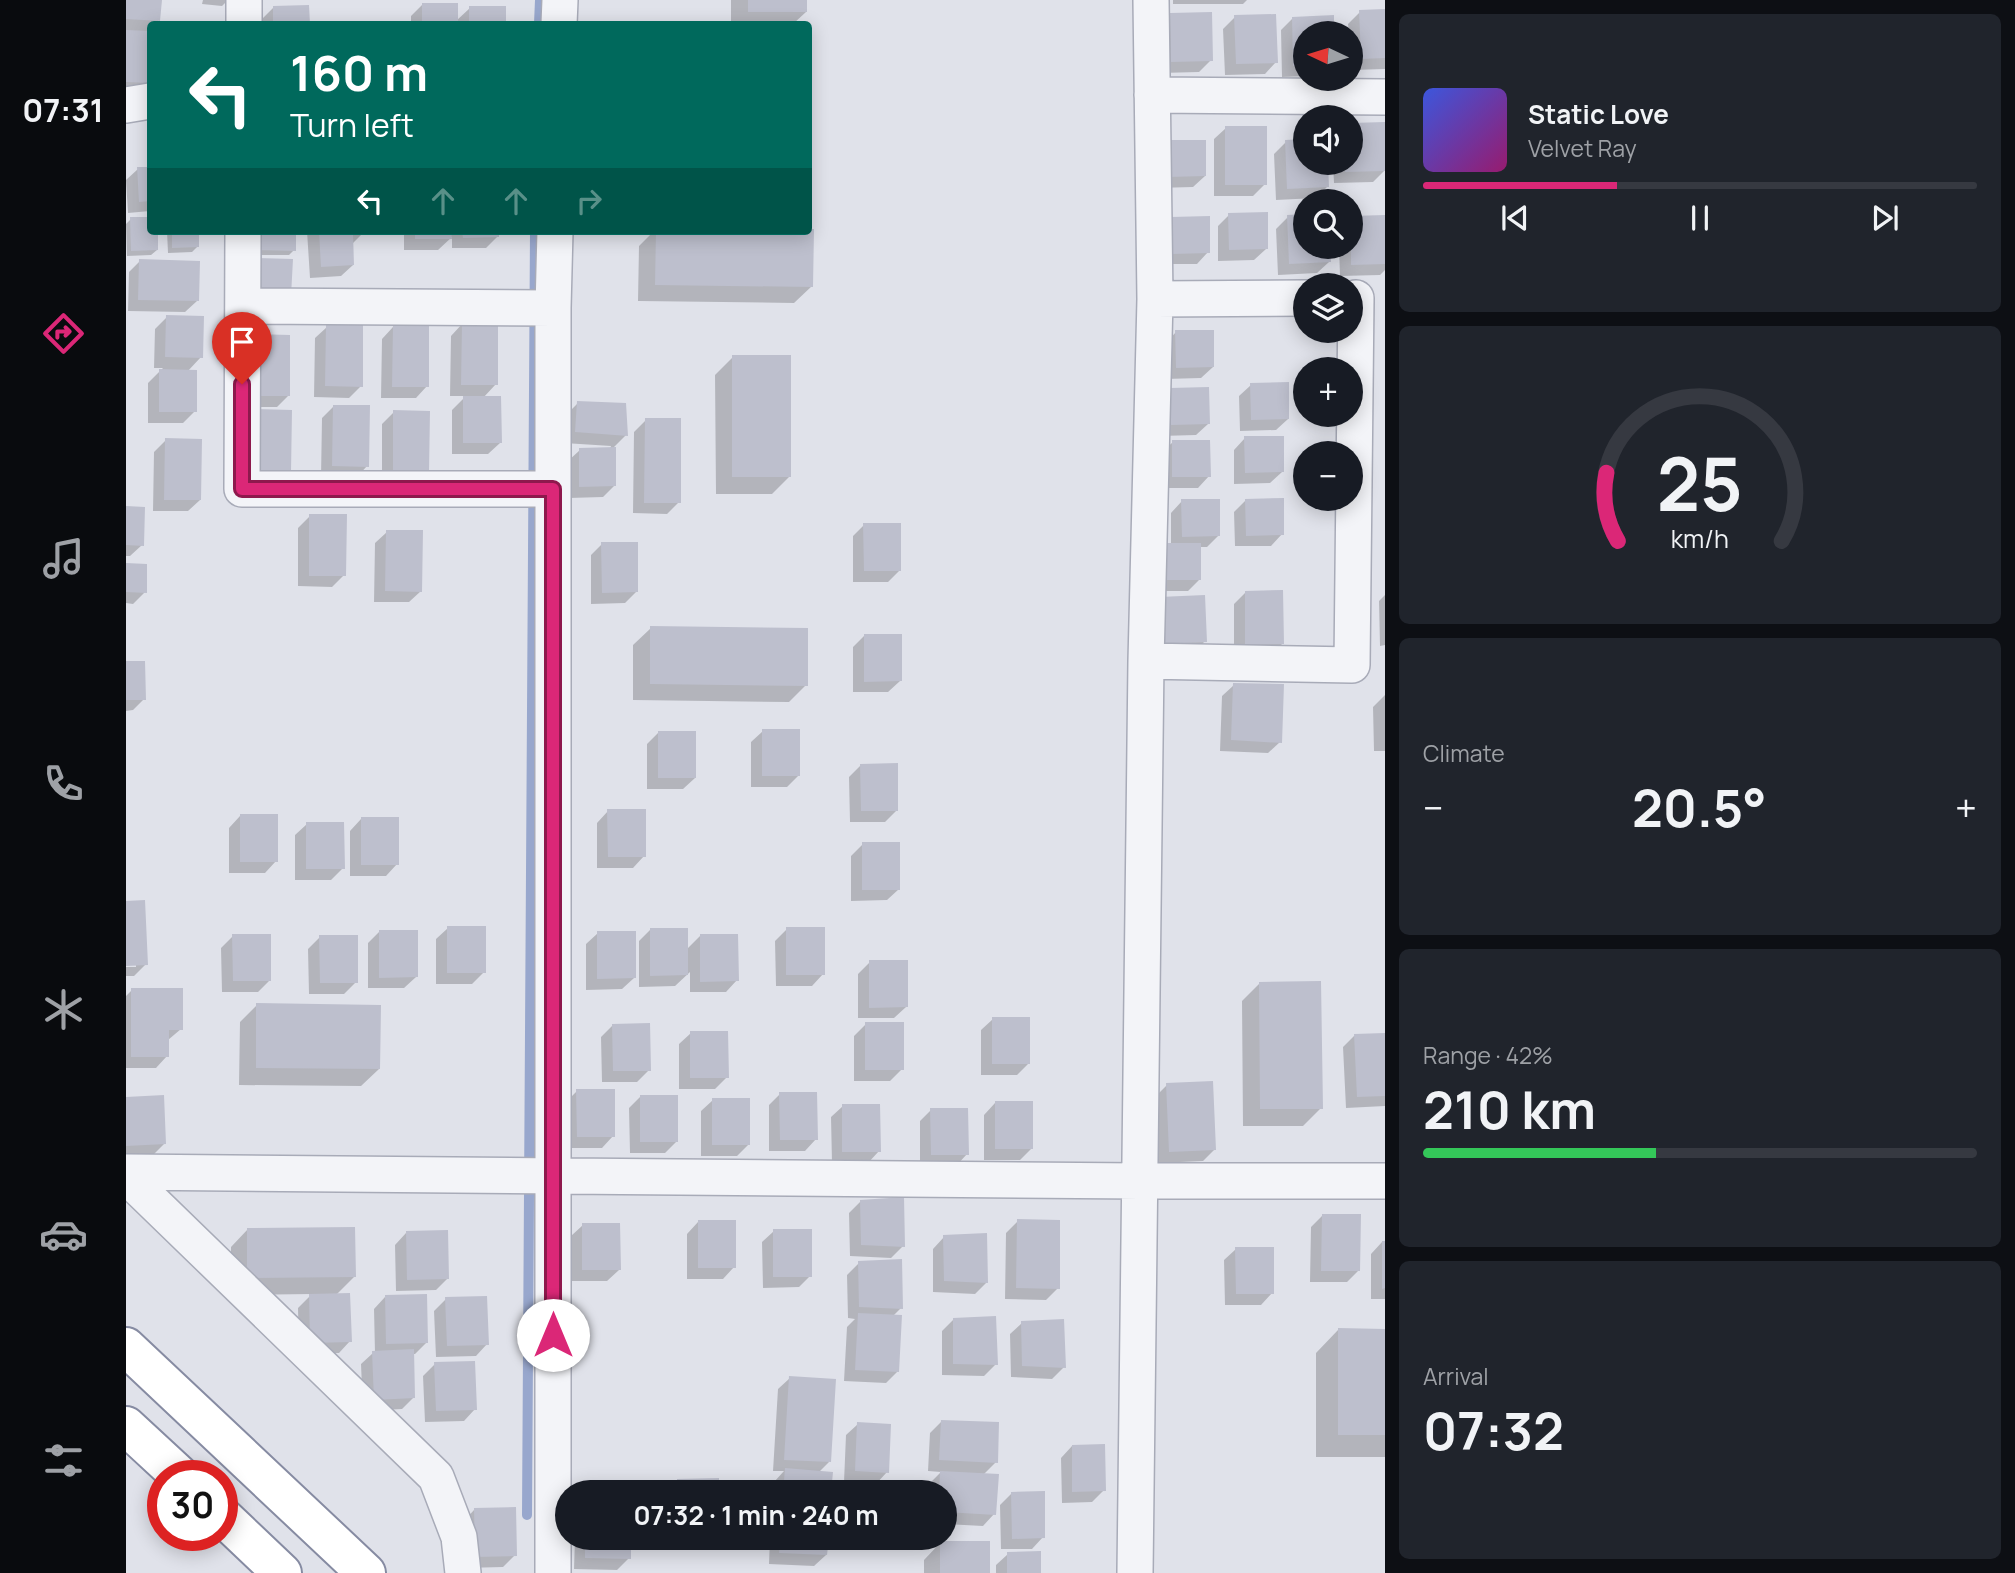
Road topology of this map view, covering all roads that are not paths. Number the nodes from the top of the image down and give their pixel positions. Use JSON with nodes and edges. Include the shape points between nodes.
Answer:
{"nodes":[{"id":1,"x":244,"y":0,"type":"edge"},
{"id":2,"x":559,"y":0,"type":"edge"},
{"id":3,"x":1151,"y":0,"type":"edge"},
{"id":4,"x":244,"y":21,"type":"edge"},
{"id":5,"x":559,"y":21,"type":"edge"},
{"id":6,"x":1152,"y":95,"type":"junction"},
{"id":7,"x":1385,"y":97,"type":"edge"},
{"id":8,"x":147,"y":102,"type":"edge"},
{"id":9,"x":126,"y":105,"type":"edge"},
{"id":10,"x":243,"y":235,"type":"edge"},
{"id":11,"x":555,"y":235,"type":"edge"},
{"id":12,"x":1293,"y":298,"type":"edge"},
{"id":13,"x":1364,"y":298,"type":"edge"},
{"id":14,"x":1155,"y":299,"type":"junction"},
{"id":15,"x":243,"y":306,"type":"junction"},
{"id":16,"x":553,"y":308,"type":"junction"},
{"id":17,"x":553,"y":489,"type":"junction"},
{"id":18,"x":1146,"y":661,"type":"junction"},
{"id":19,"x":126,"y":1174,"type":"edge"},
{"id":20,"x":553,"y":1176,"type":"junction"},
{"id":21,"x":1140,"y":1181,"type":"junction"},
{"id":22,"x":1385,"y":1181,"type":"edge"},
{"id":23,"x":126,"y":1347,"type":"edge"},
{"id":24,"x":126,"y":1426,"type":"edge"},
{"id":25,"x":163,"y":1460,"type":"edge"},
{"id":26,"x":238,"y":1531,"type":"edge"},
{"id":27,"x":282,"y":1573,"type":"edge"},
{"id":28,"x":366,"y":1573,"type":"edge"},
{"id":29,"x":463,"y":1573,"type":"edge"},
{"id":30,"x":553,"y":1573,"type":"edge"},
{"id":31,"x":1135,"y":1573,"type":"edge"}],
"edges":[{"from":1,"to":4,"type":"street"},
{"from":2,"to":5,"type":"street"},
{"from":3,"to":6,"type":"street"},
{"from":6,"to":7,"type":"street"},
{"from":6,"to":14,"type":"street"},
{"from":8,"to":9,"type":"street"},
{"from":10,"to":15,"type":"street"},
{"from":11,"to":16,"type":"street"},
{"from":12,"to":14,"type":"street"},
{"from":13,"to":18,"type":"street","via":[[1352,665]]},
{"from":14,"to":18,"type":"street"},
{"from":15,"to":16,"type":"street"},
{"from":15,"to":17,"type":"street","via":[[242,489]]},
{"from":16,"to":17,"type":"street"},
{"from":17,"to":20,"type":"street"},
{"from":18,"to":21,"type":"street"},
{"from":19,"to":20,"type":"street"},
{"from":19,"to":29,"type":"street","via":[[436,1477],[459,1537]]},
{"from":20,"to":21,"type":"street"},
{"from":20,"to":30,"type":"street"},
{"from":21,"to":22,"type":"street"},
{"from":21,"to":31,"type":"street"},
{"from":23,"to":28,"type":"highway"},
{"from":24,"to":25,"type":"highway"},
{"from":26,"to":27,"type":"highway"}]}
